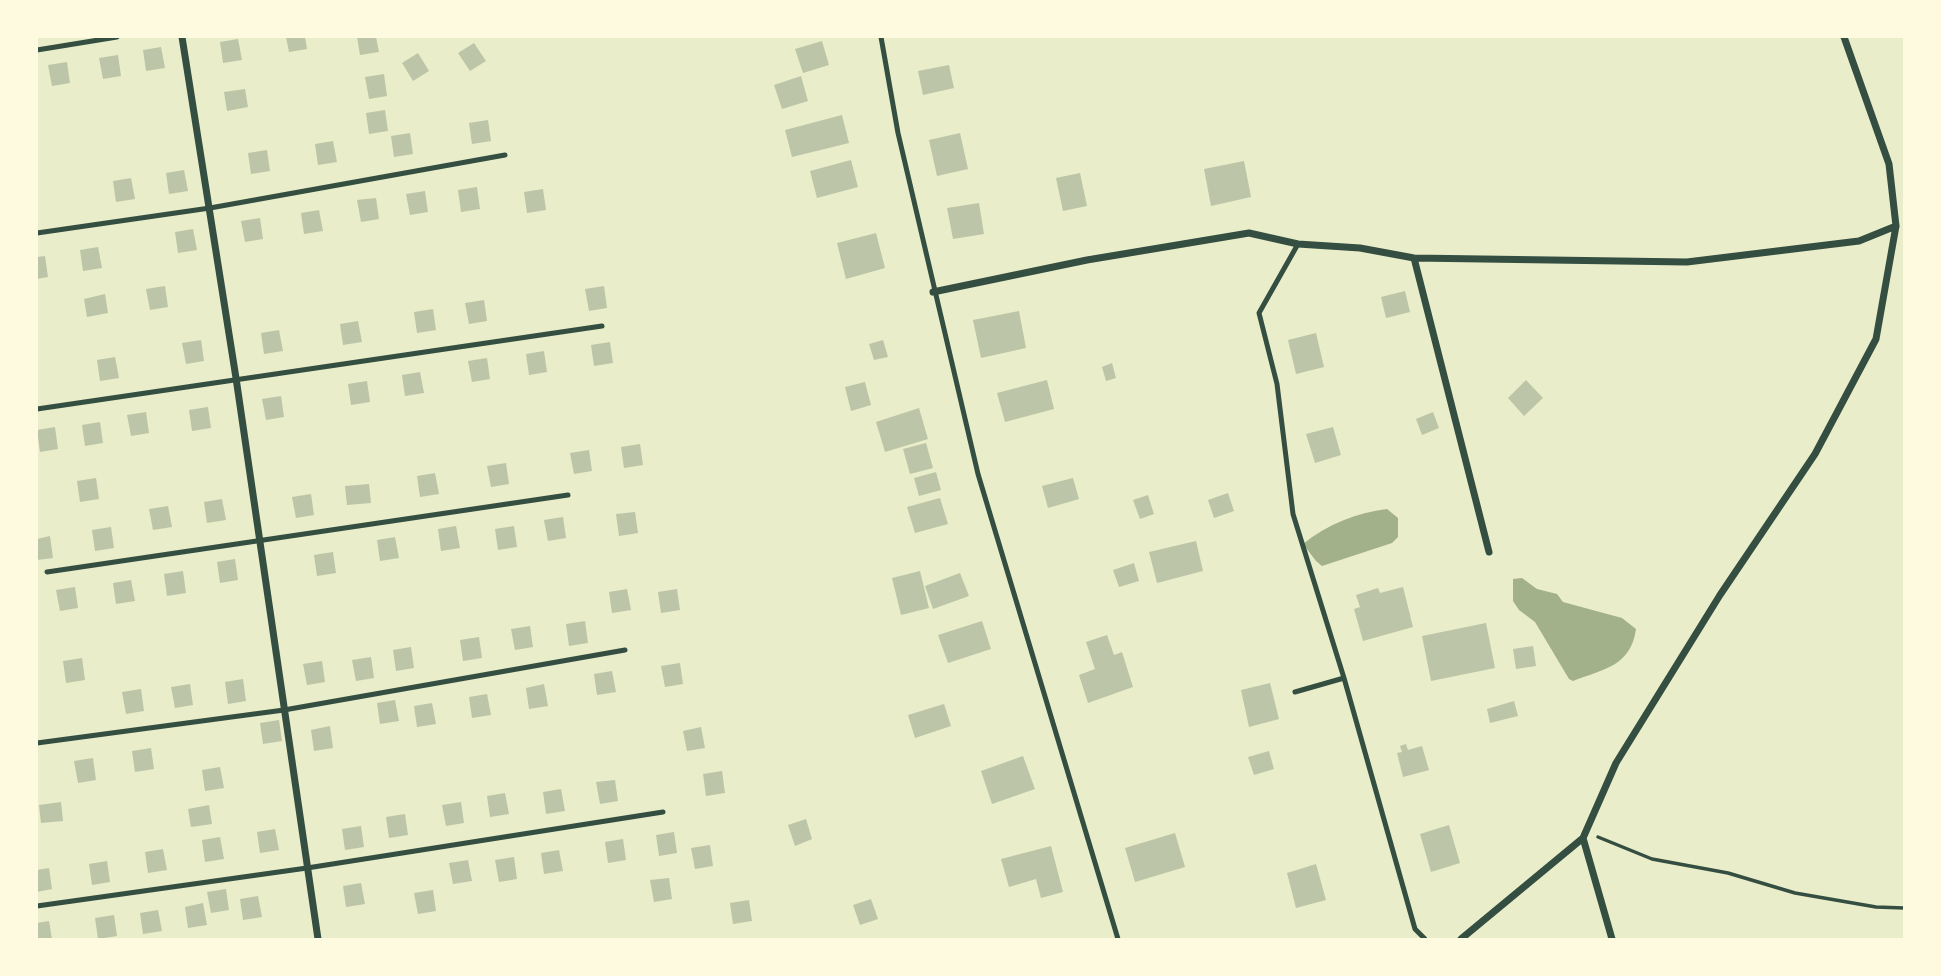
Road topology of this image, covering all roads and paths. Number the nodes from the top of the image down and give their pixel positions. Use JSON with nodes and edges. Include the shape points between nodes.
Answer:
{"nodes":[{"id":1,"x":117,"y":37,"type":"edge"},
{"id":2,"x":182,"y":37,"type":"edge"},
{"id":3,"x":881,"y":37,"type":"edge"},
{"id":4,"x":1844,"y":37,"type":"edge"},
{"id":5,"x":37,"y":50,"type":"edge"},
{"id":6,"x":505,"y":155,"type":"dead end"},
{"id":7,"x":210,"y":208,"type":"junction"},
{"id":8,"x":1896,"y":226,"type":"junction"},
{"id":9,"x":37,"y":233,"type":"edge"},
{"id":10,"x":1298,"y":244,"type":"junction"},
{"id":11,"x":1414,"y":258,"type":"junction"},
{"id":12,"x":933,"y":292,"type":"junction"},
{"id":13,"x":602,"y":326,"type":"dead end"},
{"id":14,"x":236,"y":378,"type":"junction"},
{"id":15,"x":37,"y":409,"type":"edge"},
{"id":16,"x":568,"y":495,"type":"dead end"},
{"id":17,"x":259,"y":542,"type":"junction"},
{"id":18,"x":1489,"y":552,"type":"dead end"},
{"id":19,"x":47,"y":572,"type":"dead end"},
{"id":20,"x":625,"y":650,"type":"dead end"},
{"id":21,"x":1344,"y":678,"type":"junction"},
{"id":22,"x":1295,"y":692,"type":"dead end"},
{"id":23,"x":284,"y":710,"type":"junction"},
{"id":24,"x":37,"y":743,"type":"edge"},
{"id":25,"x":663,"y":812,"type":"dead end"},
{"id":26,"x":1587,"y":828,"type":"junction"},
{"id":27,"x":1583,"y":838,"type":"junction"},
{"id":28,"x":307,"y":868,"type":"junction"},
{"id":29,"x":37,"y":906,"type":"edge"},
{"id":30,"x":1904,"y":908,"type":"edge"},
{"id":31,"x":318,"y":939,"type":"edge"},
{"id":32,"x":1118,"y":939,"type":"edge"},
{"id":33,"x":1425,"y":939,"type":"edge"},
{"id":34,"x":1461,"y":939,"type":"edge"},
{"id":35,"x":1612,"y":939,"type":"edge"}],
"edges":[{"from":1,"to":5,"type":"lane"},
{"from":2,"to":7,"type":"street"},
{"from":3,"to":12,"type":"lane"},
{"from":4,"to":8,"type":"street","via":[[1889,164]]},
{"from":6,"to":7,"type":"lane"},
{"from":7,"to":9,"type":"lane"},
{"from":7,"to":14,"type":"street"},
{"from":8,"to":11,"type":"street","via":[[1859,241],[1687,262]]},
{"from":8,"to":26,"type":"street","via":[[1876,339],[1815,454],[1720,595],[1616,763]]},
{"from":10,"to":11,"type":"street"},
{"from":10,"to":12,"type":"street","via":[[1249,233]]},
{"from":10,"to":21,"type":"lane","via":[[1259,313],[1277,384],[1293,514]]},
{"from":11,"to":18,"type":"street"},
{"from":12,"to":32,"type":"lane","via":[[978,474]]},
{"from":13,"to":14,"type":"lane"},
{"from":14,"to":15,"type":"lane"},
{"from":14,"to":17,"type":"street"},
{"from":16,"to":17,"type":"lane"},
{"from":17,"to":19,"type":"lane"},
{"from":17,"to":23,"type":"street"},
{"from":20,"to":23,"type":"lane"},
{"from":21,"to":22,"type":"lane"},
{"from":21,"to":33,"type":"lane","via":[[1415,929]]},
{"from":23,"to":24,"type":"lane"},
{"from":23,"to":28,"type":"street"},
{"from":25,"to":28,"type":"lane"},
{"from":26,"to":27,"type":"street"},
{"from":26,"to":30,"type":"path","via":[[1601,839],[1652,859],[1728,873],[1795,893]]},
{"from":27,"to":34,"type":"street"},
{"from":27,"to":35,"type":"street"},
{"from":28,"to":29,"type":"lane"},
{"from":28,"to":31,"type":"street"}]}
